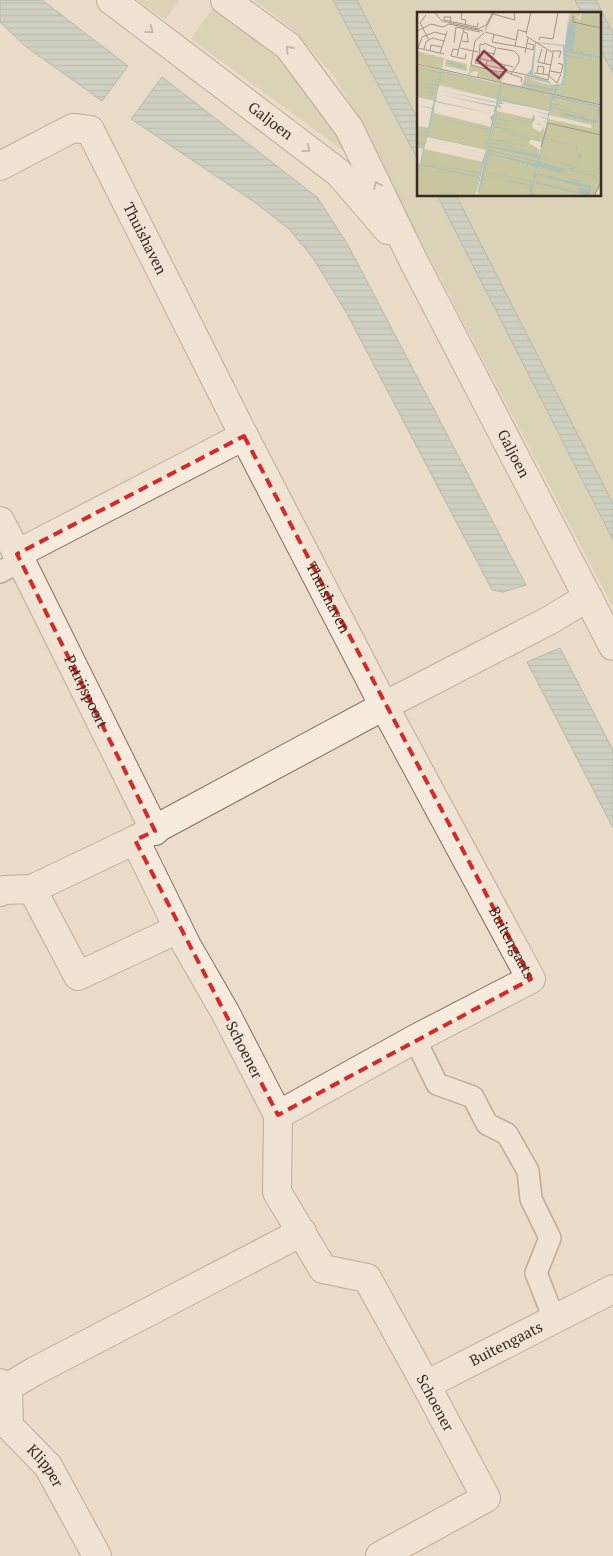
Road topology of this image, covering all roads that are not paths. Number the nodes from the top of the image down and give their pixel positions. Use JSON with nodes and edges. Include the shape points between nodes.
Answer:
{"nodes":[{"id":1,"x":111,"y":0,"type":"edge"},
{"id":2,"x":225,"y":0,"type":"edge"},
{"id":3,"x":0,"y":166,"type":"edge"},
{"id":4,"x":414,"y":260,"type":"junction"},
{"id":5,"x":244,"y":436,"type":"junction"},
{"id":6,"x":0,"y":521,"type":"edge"},
{"id":7,"x":13,"y":562,"type":"edge"},
{"id":8,"x":588,"y":598,"type":"junction"},
{"id":9,"x":613,"y":646,"type":"edge"},
{"id":10,"x":384,"y":706,"type":"junction"},
{"id":11,"x":145,"y":835,"type":"junction"},
{"id":12,"x":32,"y":889,"type":"junction"},
{"id":13,"x":0,"y":892,"type":"edge"},
{"id":14,"x":178,"y":929,"type":"junction"},
{"id":15,"x":415,"y":1039,"type":"junction"},
{"id":16,"x":278,"y":1115,"type":"junction"},
{"id":17,"x":302,"y":1232,"type":"junction"},
{"id":18,"x":613,"y":1289,"type":"edge"},
{"id":19,"x":554,"y":1319,"type":"junction"},
{"id":20,"x":4,"y":1385,"type":"edge"},
{"id":21,"x":426,"y":1385,"type":"junction"},
{"id":22,"x":97,"y":1556,"type":"edge"},
{"id":23,"x":380,"y":1556,"type":"edge"}],
"edges":[{"from":1,"to":4,"type":"street","name":"Galjoen","one_way":true,"via":[[339,173]]},
{"from":4,"to":2,"type":"street","name":"Galjoen","one_way":true,"via":[[349,128],[288,46]]},
{"from":3,"to":5,"type":"street","name":"Thuishaven","via":[[73,128],[90,130]]},
{"from":4,"to":8,"type":"street","name":"Galjoen"},
{"from":5,"to":7,"type":"street"},
{"from":5,"to":10,"type":"street","name":"Thuishaven"},
{"from":6,"to":7,"type":"street","name":"Patrijspoort"},
{"from":7,"to":11,"type":"street","name":"Patrijspoort"},
{"from":8,"to":9,"type":"street","name":"Galjoen"},
{"from":8,"to":10,"type":"street"},
{"from":10,"to":11,"type":"street"},
{"from":10,"to":15,"type":"street","name":"Buitengaats","via":[[531,979]]},
{"from":11,"to":12,"type":"street"},
{"from":11,"to":14,"type":"street","name":"Schoener"},
{"from":12,"to":13,"type":"street"},
{"from":12,"to":14,"type":"street","via":[[78,976]]},
{"from":14,"to":16,"type":"street","name":"Schoener"},
{"from":15,"to":16,"type":"street","name":"Buitengaats"},
{"from":15,"to":19,"type":"street","via":[[437,1084],[474,1097],[486,1124],[506,1134],[528,1170],[531,1200],[550,1238],[536,1274]]},
{"from":16,"to":17,"type":"street","name":"Schoener","via":[[277,1192]]},
{"from":17,"to":20,"type":"street"},
{"from":17,"to":21,"type":"street","name":"Schoener","via":[[323,1269],[367,1278]]},
{"from":18,"to":19,"type":"street","name":"Buitengaats"},
{"from":19,"to":21,"type":"street","name":"Buitengaats"},
{"from":20,"to":22,"type":"street","name":"Klipper","via":[[10,1426],[48,1466]]},
{"from":21,"to":23,"type":"street","name":"Schoener","via":[[486,1498]]}]}
